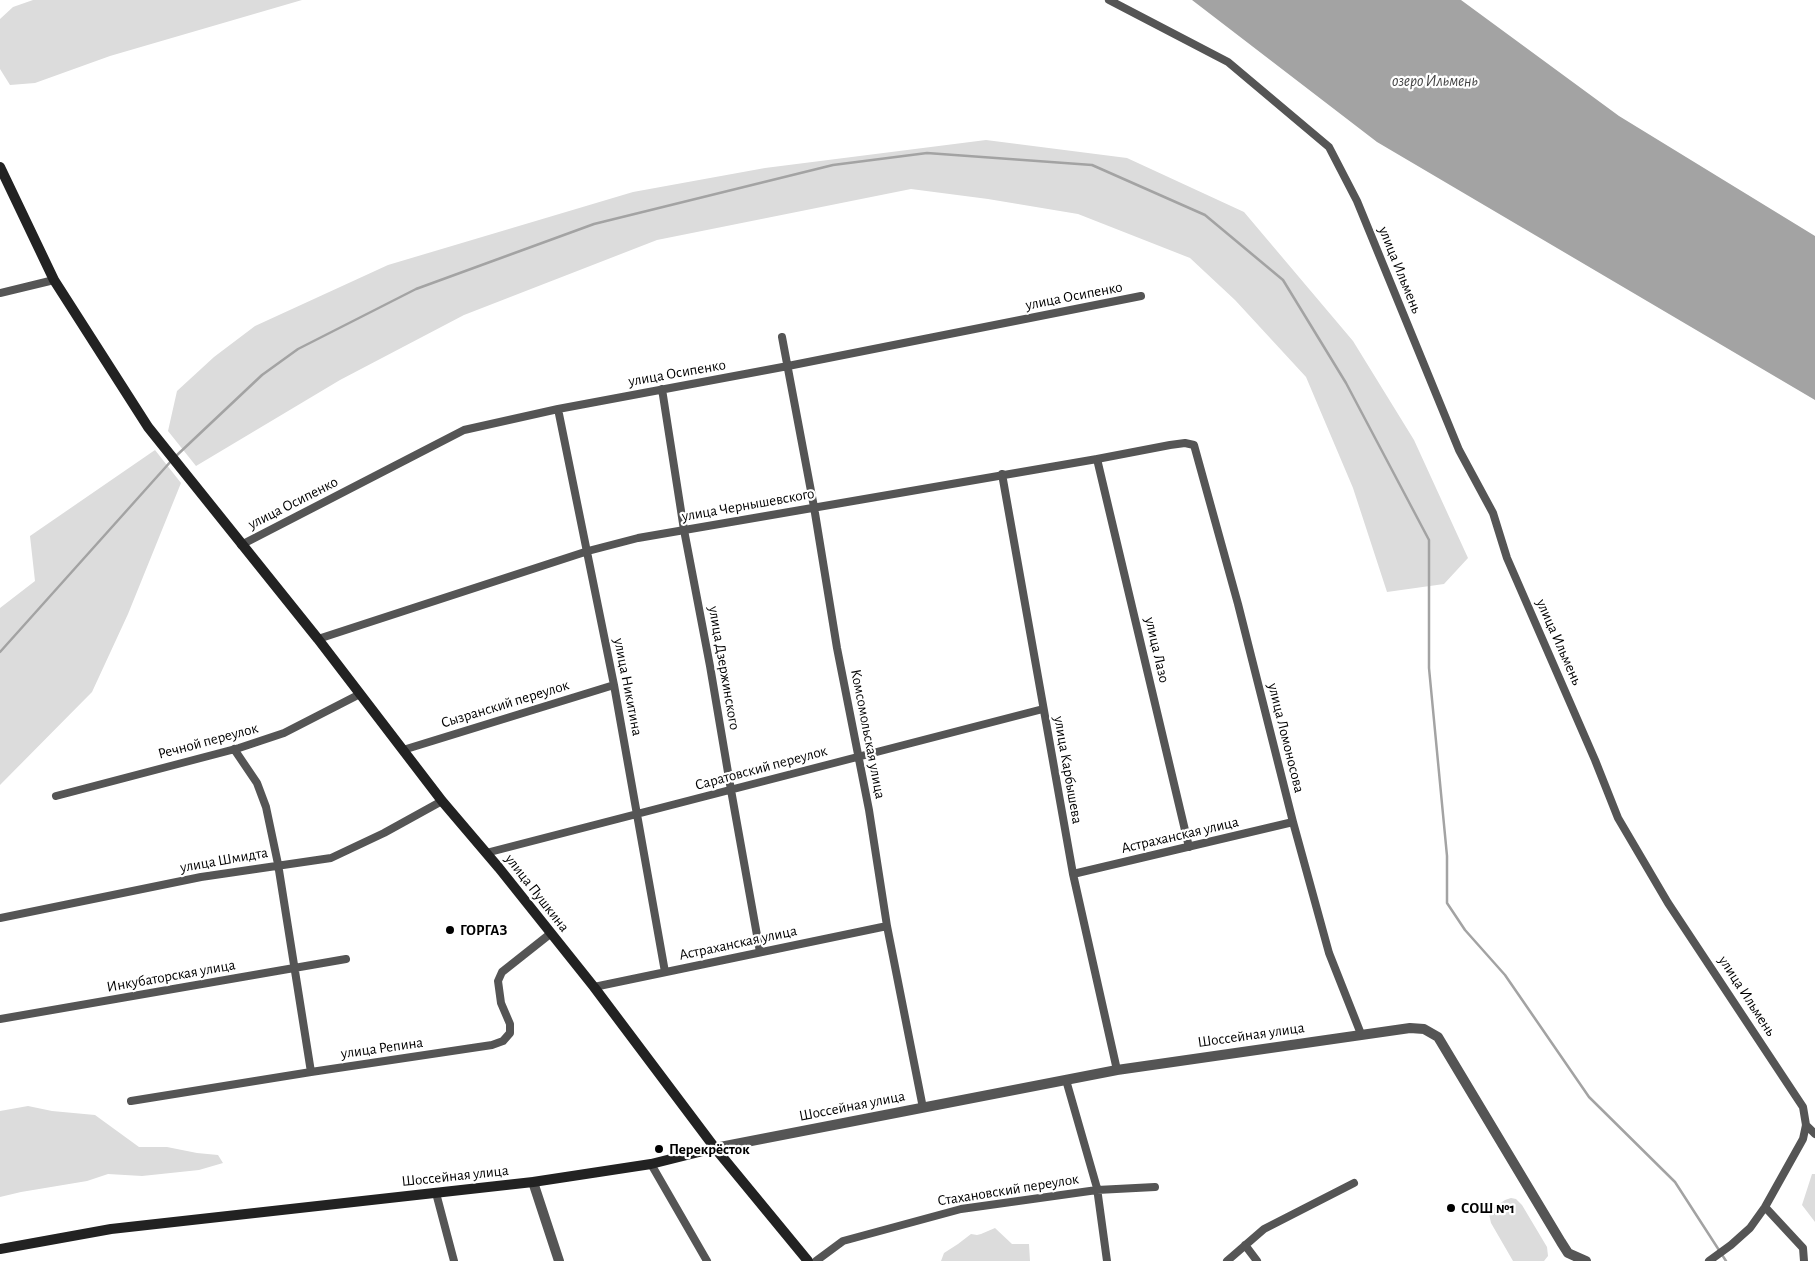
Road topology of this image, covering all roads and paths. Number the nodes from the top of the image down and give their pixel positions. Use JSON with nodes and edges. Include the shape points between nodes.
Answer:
{"nodes":[{"id":1,"x":1109,"y":0,"type":"edge"},
{"id":2,"x":0,"y":167,"type":"edge"},
{"id":3,"x":54,"y":280,"type":"junction"},
{"id":4,"x":0,"y":293,"type":"edge"},
{"id":5,"x":1140,"y":296,"type":"dead end"},
{"id":6,"x":782,"y":337,"type":"dead end"},
{"id":7,"x":788,"y":366,"type":"junction"},
{"id":8,"x":662,"y":389,"type":"junction"},
{"id":9,"x":558,"y":409,"type":"junction"},
{"id":10,"x":1194,"y":445,"type":"joint"},
{"id":11,"x":1097,"y":459,"type":"junction"},
{"id":12,"x":1002,"y":474,"type":"junction"},
{"id":13,"x":814,"y":507,"type":"junction"},
{"id":14,"x":684,"y":530,"type":"junction"},
{"id":15,"x":242,"y":545,"type":"junction"},
{"id":16,"x":588,"y":550,"type":"junction"},
{"id":17,"x":318,"y":639,"type":"junction"},
{"id":18,"x":614,"y":685,"type":"junction"},
{"id":19,"x":360,"y":694,"type":"junction"},
{"id":20,"x":1043,"y":709,"type":"junction"},
{"id":21,"x":234,"y":749,"type":"junction"},
{"id":22,"x":403,"y":750,"type":"junction"},
{"id":23,"x":859,"y":757,"type":"junction"},
{"id":24,"x":731,"y":790,"type":"junction"},
{"id":25,"x":56,"y":796,"type":"dead end"},
{"id":26,"x":442,"y":800,"type":"junction"},
{"id":27,"x":638,"y":814,"type":"junction"},
{"id":28,"x":1292,"y":822,"type":"junction"},
{"id":29,"x":1189,"y":847,"type":"junction"},
{"id":30,"x":486,"y":853,"type":"junction"},
{"id":31,"x":278,"y":864,"type":"junction"},
{"id":32,"x":1073,"y":874,"type":"junction"},
{"id":33,"x":0,"y":918,"type":"edge"},
{"id":34,"x":887,"y":926,"type":"junction"},
{"id":35,"x":550,"y":934,"type":"junction"},
{"id":36,"x":760,"y":952,"type":"junction"},
{"id":37,"x":346,"y":959,"type":"dead end"},
{"id":38,"x":294,"y":968,"type":"junction"},
{"id":39,"x":665,"y":972,"type":"junction"},
{"id":40,"x":594,"y":987,"type":"junction"},
{"id":41,"x":0,"y":1019,"type":"edge"},
{"id":42,"x":1361,"y":1034,"type":"junction"},
{"id":43,"x":1117,"y":1070,"type":"junction"},
{"id":44,"x":311,"y":1072,"type":"junction"},
{"id":45,"x":1066,"y":1080,"type":"junction"},
{"id":46,"x":131,"y":1101,"type":"dead end"},
{"id":47,"x":923,"y":1108,"type":"junction"},
{"id":48,"x":1806,"y":1125,"type":"junction"},
{"id":49,"x":1815,"y":1134,"type":"edge"},
{"id":50,"x":715,"y":1148,"type":"junction"},
{"id":51,"x":651,"y":1164,"type":"junction"},
{"id":52,"x":533,"y":1182,"type":"junction"},
{"id":53,"x":1354,"y":1183,"type":"dead end"},
{"id":54,"x":1155,"y":1187,"type":"dead end"},
{"id":55,"x":1097,"y":1190,"type":"junction"},
{"id":56,"x":436,"y":1193,"type":"junction"},
{"id":57,"x":1765,"y":1207,"type":"junction"},
{"id":58,"x":1245,"y":1245,"type":"junction"},
{"id":59,"x":0,"y":1249,"type":"edge"},
{"id":60,"x":1570,"y":1257,"type":"edge"},
{"id":61,"x":454,"y":1261,"type":"edge"},
{"id":62,"x":559,"y":1261,"type":"edge"},
{"id":63,"x":707,"y":1261,"type":"edge"},
{"id":64,"x":808,"y":1261,"type":"edge"},
{"id":65,"x":816,"y":1261,"type":"edge"},
{"id":66,"x":1107,"y":1261,"type":"edge"},
{"id":67,"x":1227,"y":1261,"type":"edge"},
{"id":68,"x":1257,"y":1261,"type":"edge"},
{"id":69,"x":1586,"y":1261,"type":"edge"},
{"id":70,"x":1710,"y":1261,"type":"edge"},
{"id":71,"x":1804,"y":1261,"type":"edge"}],
"edges":[{"from":1,"to":48,"type":"street","name":"улица Ильмень","via":[[1228,62],[1329,147],[1357,201],[1459,450],[1493,513],[1507,558],[1618,818],[1668,903],[1802,1107]]},
{"from":2,"to":3,"type":"main road","name":"улица Пушкина"},
{"from":3,"to":4,"type":"street"},
{"from":3,"to":15,"type":"main road","name":"улица Пушкина","via":[[148,427]]},
{"from":5,"to":7,"type":"street","name":"улица Осипенко"},
{"from":6,"to":7,"type":"street","name":"Комсомольская улица"},
{"from":7,"to":8,"type":"street","name":"улица Осипенко"},
{"from":7,"to":13,"type":"street","name":"Комсомольская улица"},
{"from":8,"to":9,"type":"street","name":"улица Осипенко"},
{"from":8,"to":14,"type":"street","name":"улица Дзержинского"},
{"from":9,"to":15,"type":"street","name":"улица Осипенко","via":[[464,430]]},
{"from":9,"to":16,"type":"street","name":"улица Никитина"},
{"from":10,"to":11,"type":"street","name":"улица Чернышевского","via":[[1170,445]]},
{"from":10,"to":28,"type":"street","name":"улица Ломоносова","via":[[1238,604]]},
{"from":11,"to":12,"type":"street","name":"улица Чернышевского"},
{"from":11,"to":29,"type":"street","name":"улица Лазо"},
{"from":12,"to":13,"type":"street","name":"улица Чернышевского"},
{"from":12,"to":20,"type":"street","name":"улица Карбышева"},
{"from":13,"to":14,"type":"street","name":"улица Чернышевского"},
{"from":13,"to":23,"type":"street","name":"Комсомольская улица"},
{"from":14,"to":16,"type":"street","name":"улица Чернышевского"},
{"from":14,"to":24,"type":"street","name":"улица Дзержинского"},
{"from":15,"to":17,"type":"main road","name":"улица Пушкина"},
{"from":16,"to":17,"type":"street","name":"улица Чернышевского"},
{"from":16,"to":18,"type":"street","name":"улица Никитина"},
{"from":17,"to":19,"type":"main road","name":"улица Пушкина"},
{"from":18,"to":22,"type":"street","name":"Сызранский переулок"},
{"from":18,"to":27,"type":"street","name":"улица Никитина"},
{"from":19,"to":21,"type":"street","name":"Речной переулок","via":[[284,733]]},
{"from":19,"to":22,"type":"main road","name":"улица Пушкина"},
{"from":20,"to":23,"type":"street","name":"Саратовский переулок"},
{"from":20,"to":32,"type":"street","name":"улица Карбышева"},
{"from":21,"to":25,"type":"street","name":"Речной переулок"},
{"from":21,"to":31,"type":"street","via":[[257,783],[266,807]]},
{"from":22,"to":26,"type":"main road","name":"улица Пушкина"},
{"from":23,"to":24,"type":"street","name":"Саратовский переулок"},
{"from":23,"to":34,"type":"street","name":"Комсомольская улица"},
{"from":24,"to":27,"type":"street","name":"Саратовский переулок"},
{"from":24,"to":36,"type":"street","name":"улица Дзержинского"},
{"from":26,"to":30,"type":"main road","name":"улица Пушкина"},
{"from":26,"to":31,"type":"street","name":"улица Шмидта","via":[[384,834],[331,858]]},
{"from":27,"to":30,"type":"street","name":"Саратовский переулок"},
{"from":27,"to":39,"type":"street","name":"улица Никитина"},
{"from":28,"to":29,"type":"street","name":"Астраханская улица"},
{"from":28,"to":42,"type":"street","name":"улица Ломоносова","via":[[1329,953]]},
{"from":29,"to":32,"type":"street","name":"Астраханская улица"},
{"from":30,"to":35,"type":"main road","name":"улица Пушкина"},
{"from":31,"to":33,"type":"street","name":"улица Шмидта"},
{"from":31,"to":38,"type":"street"},
{"from":32,"to":43,"type":"street","name":"улица Карбышева"},
{"from":34,"to":36,"type":"street","name":"Астраханская улица"},
{"from":34,"to":47,"type":"street","name":"Комсомольская улица"},
{"from":35,"to":40,"type":"main road","name":"улица Пушкина"},
{"from":35,"to":44,"type":"street","name":"улица Репина","via":[[502,972],[498,981],[501,1003],[510,1024],[510,1033],[503,1041]]},
{"from":36,"to":39,"type":"street","name":"Астраханская улица"},
{"from":37,"to":38,"type":"street","name":"Инкубаторская улица"},
{"from":38,"to":41,"type":"street","name":"Инкубаторская улица"},
{"from":38,"to":44,"type":"street"},
{"from":39,"to":40,"type":"street","name":"Астраханская улица"},
{"from":40,"to":50,"type":"main road","name":"улица Пушкина"},
{"from":42,"to":43,"type":"street","name":"Шоссейная улица"},
{"from":42,"to":60,"type":"street","name":"Шоссейная улица","via":[[1410,1028],[1424,1029],[1438,1037]]},
{"from":43,"to":45,"type":"street","name":"Шоссейная улица"},
{"from":44,"to":46,"type":"street","name":"улица Репина"},
{"from":45,"to":47,"type":"street","name":"Шоссейная улица"},
{"from":45,"to":55,"type":"street"},
{"from":47,"to":50,"type":"street","name":"Шоссейная улица"},
{"from":48,"to":49,"type":"street","name":"улица Ильмень"},
{"from":48,"to":57,"type":"street"},
{"from":50,"to":51,"type":"main road","name":"Шоссейная улица"},
{"from":50,"to":64,"type":"main road","name":"улица Пушкина"},
{"from":51,"to":52,"type":"main road","name":"Шоссейная улица"},
{"from":51,"to":63,"type":"street"},
{"from":52,"to":56,"type":"main road","name":"Шоссейная улица"},
{"from":52,"to":62,"type":"street"},
{"from":53,"to":58,"type":"street","via":[[1264,1229]]},
{"from":54,"to":55,"type":"street","name":"Стахановский переулок"},
{"from":55,"to":65,"type":"street","name":"Стахановский переулок","via":[[961,1208],[843,1241]]},
{"from":55,"to":66,"type":"street"},
{"from":56,"to":59,"type":"main road","name":"Шоссейная улица","via":[[111,1230]]},
{"from":56,"to":61,"type":"street"},
{"from":57,"to":70,"type":"street","via":[[1750,1228]]},
{"from":57,"to":71,"type":"street","via":[[1803,1248]]},
{"from":58,"to":67,"type":"street"},
{"from":58,"to":68,"type":"street"},
{"from":60,"to":69,"type":"street","name":"Шоссейная улица"}]}
